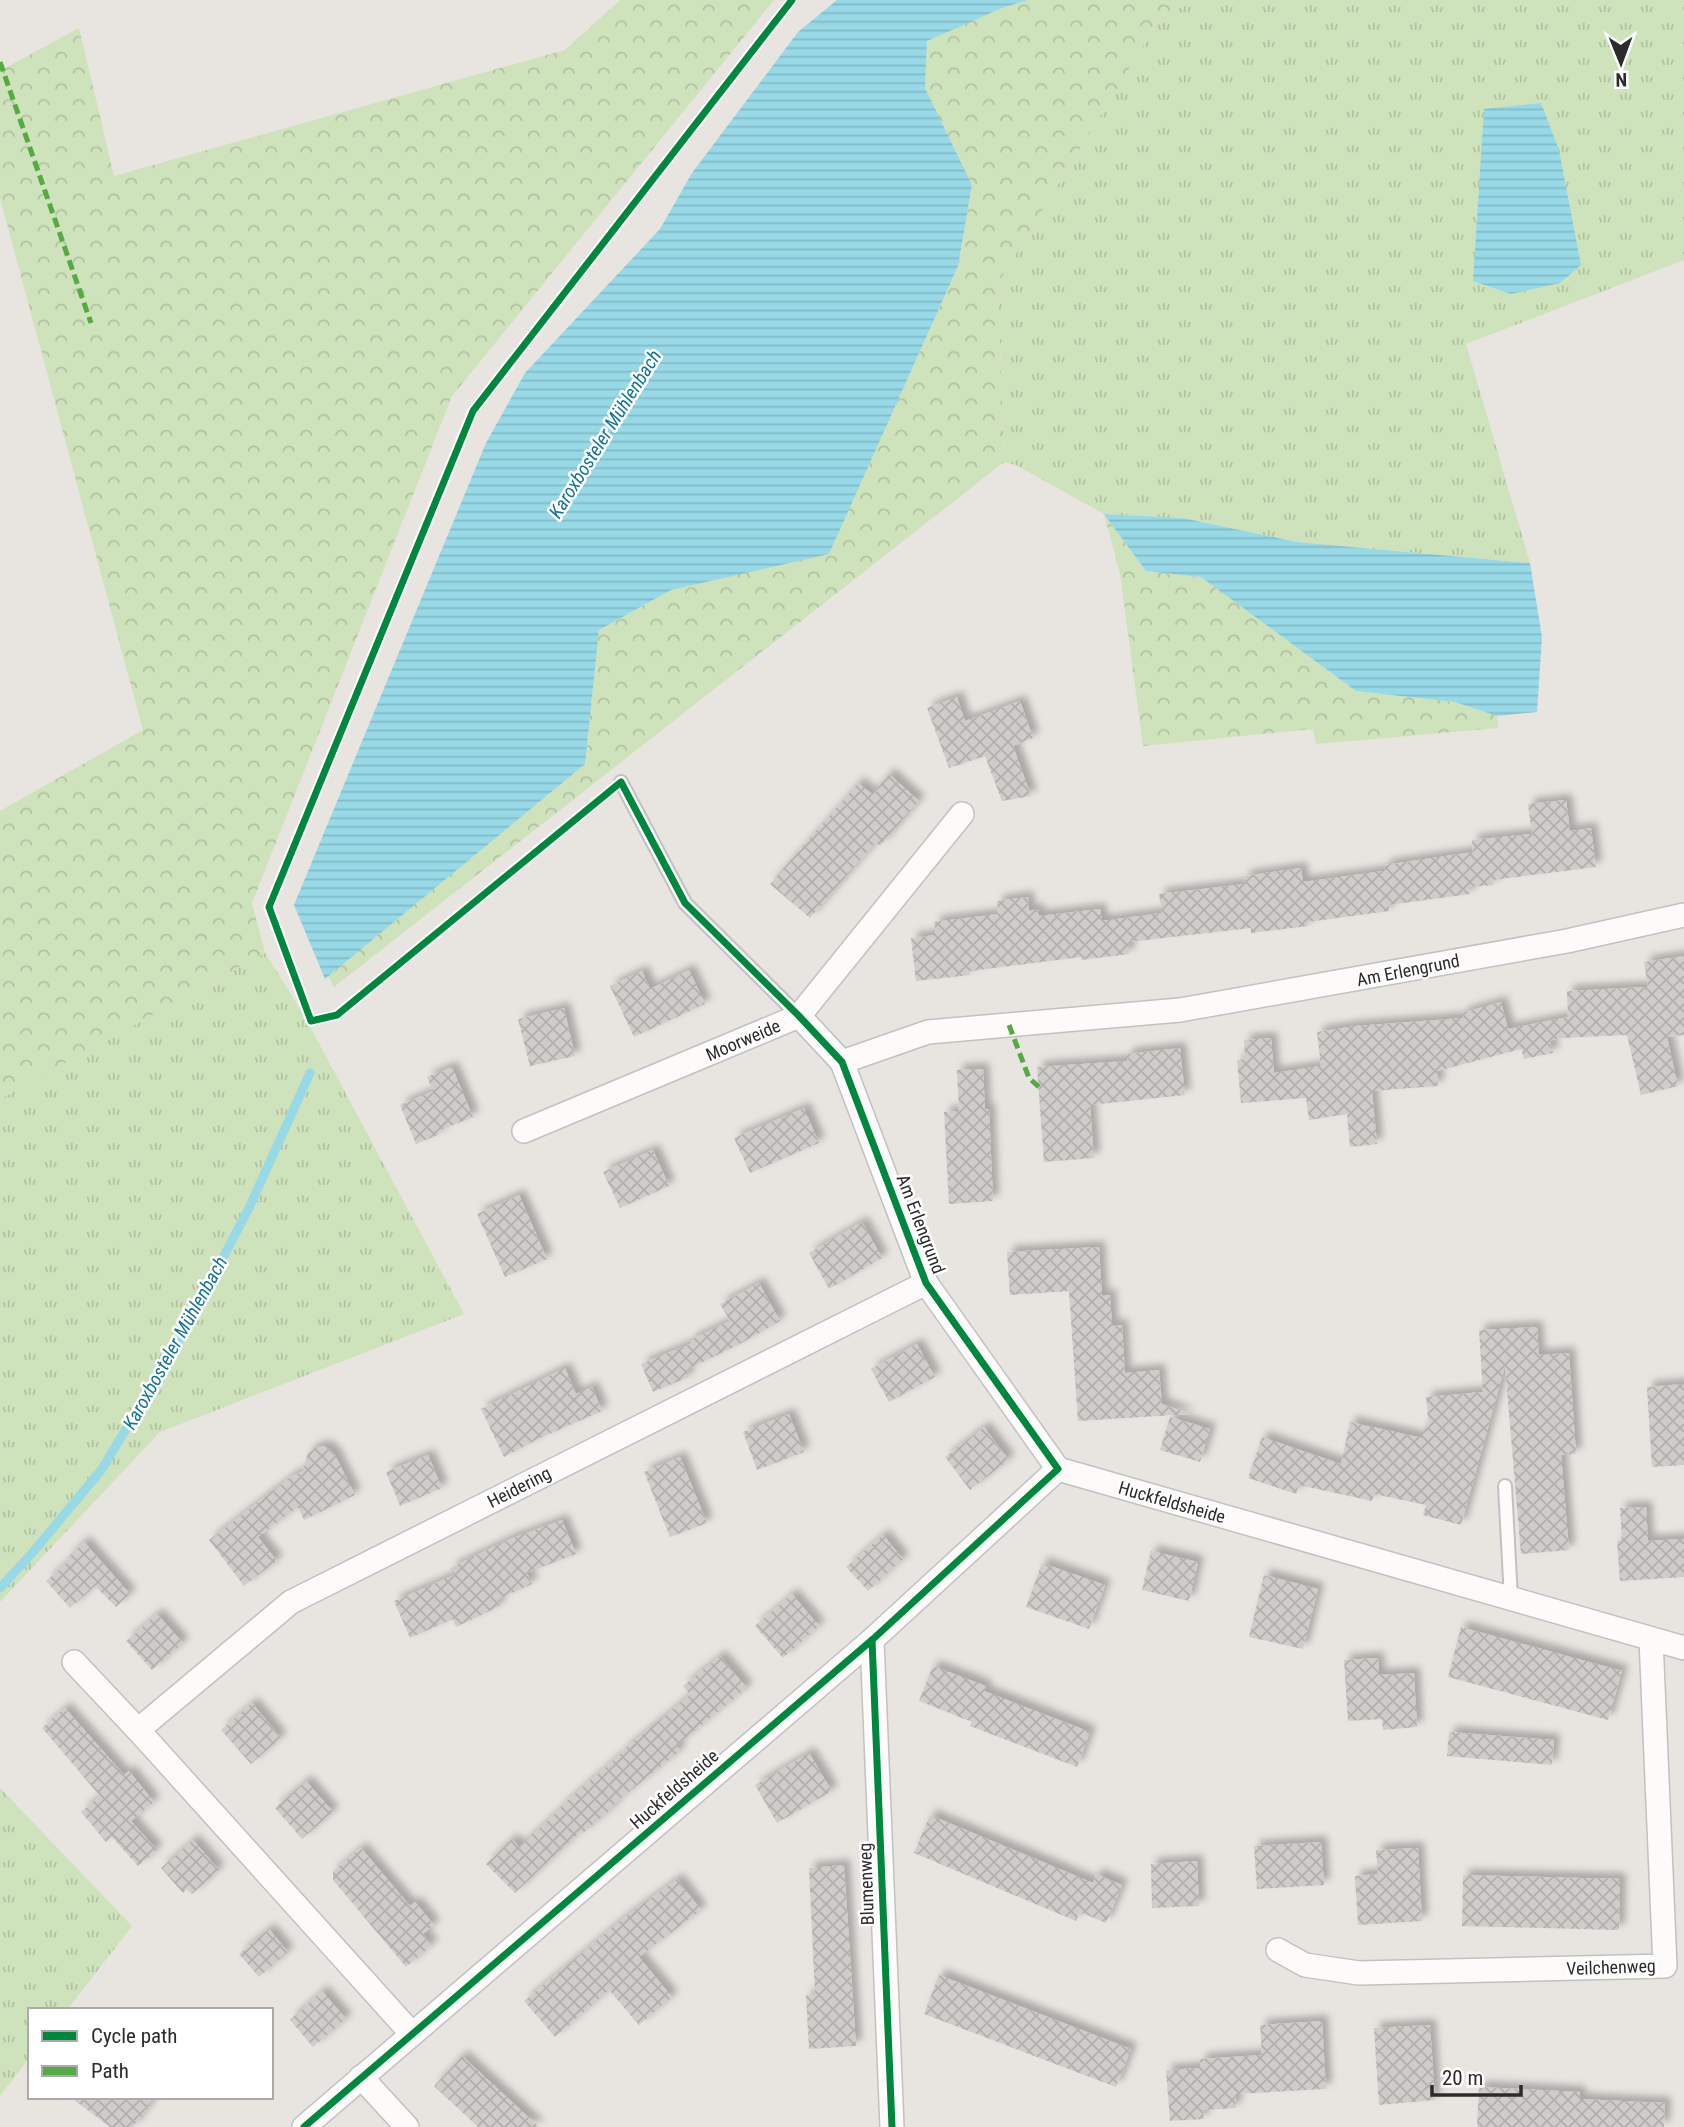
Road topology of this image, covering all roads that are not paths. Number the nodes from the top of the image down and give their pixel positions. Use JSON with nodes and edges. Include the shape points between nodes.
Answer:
{"nodes":[{"id":1,"x":621,"y":782,"type":"dead end"},
{"id":2,"x":962,"y":814,"type":"dead end"},
{"id":3,"x":1684,"y":915,"type":"edge"},
{"id":4,"x":799,"y":1016,"type":"junction"},
{"id":5,"x":842,"y":1062,"type":"junction"},
{"id":6,"x":524,"y":1131,"type":"dead end"},
{"id":7,"x":926,"y":1283,"type":"junction"},
{"id":8,"x":1058,"y":1469,"type":"junction"},
{"id":9,"x":1505,"y":1486,"type":"dead end"},
{"id":10,"x":1511,"y":1599,"type":"junction"},
{"id":11,"x":1651,"y":1639,"type":"junction"},
{"id":12,"x":872,"y":1640,"type":"junction"},
{"id":13,"x":1684,"y":1648,"type":"edge"},
{"id":14,"x":74,"y":1662,"type":"dead end"},
{"id":15,"x":138,"y":1730,"type":"junction"},
{"id":16,"x":1278,"y":1950,"type":"dead end"},
{"id":17,"x":412,"y":2034,"type":"junction"},
{"id":18,"x":361,"y":2077,"type":"junction"},
{"id":19,"x":304,"y":2127,"type":"edge"},
{"id":20,"x":407,"y":2127,"type":"edge"},
{"id":21,"x":892,"y":2127,"type":"edge"}],
"edges":[{"from":1,"to":4,"type":"lane","via":[[685,903]]},
{"from":2,"to":4,"type":"street","name":"Moorweide"},
{"from":3,"to":5,"type":"street","name":"Am Erlengrund","via":[[1567,941],[1180,1010],[928,1032]]},
{"from":4,"to":5,"type":"street","name":"Am Erlengrund"},
{"from":4,"to":6,"type":"street","name":"Moorweide"},
{"from":5,"to":7,"type":"street","name":"Am Erlengrund"},
{"from":7,"to":8,"type":"street","name":"Am Erlengrund"},
{"from":7,"to":15,"type":"street","name":"Heidering","via":[[291,1602]]},
{"from":8,"to":10,"type":"street","name":"Huckfeldsheide"},
{"from":8,"to":12,"type":"street","name":"Huckfeldsheide"},
{"from":9,"to":10,"type":"lane"},
{"from":10,"to":11,"type":"street","name":"Huckfeldsheide"},
{"from":11,"to":13,"type":"street","name":"Huckfeldsheide"},
{"from":11,"to":16,"type":"street","name":"Veilchenweg","via":[[1665,1966],[1359,1973],[1305,1965]]},
{"from":12,"to":17,"type":"street","name":"Huckfeldsheide"},
{"from":12,"to":21,"type":"street","name":"Blumenweg"},
{"from":14,"to":15,"type":"street"},
{"from":15,"to":17,"type":"street"},
{"from":17,"to":18,"type":"street","name":"Huckfeldsheide"},
{"from":18,"to":19,"type":"street","name":"Huckfeldsheide"},
{"from":18,"to":20,"type":"street"}]}
